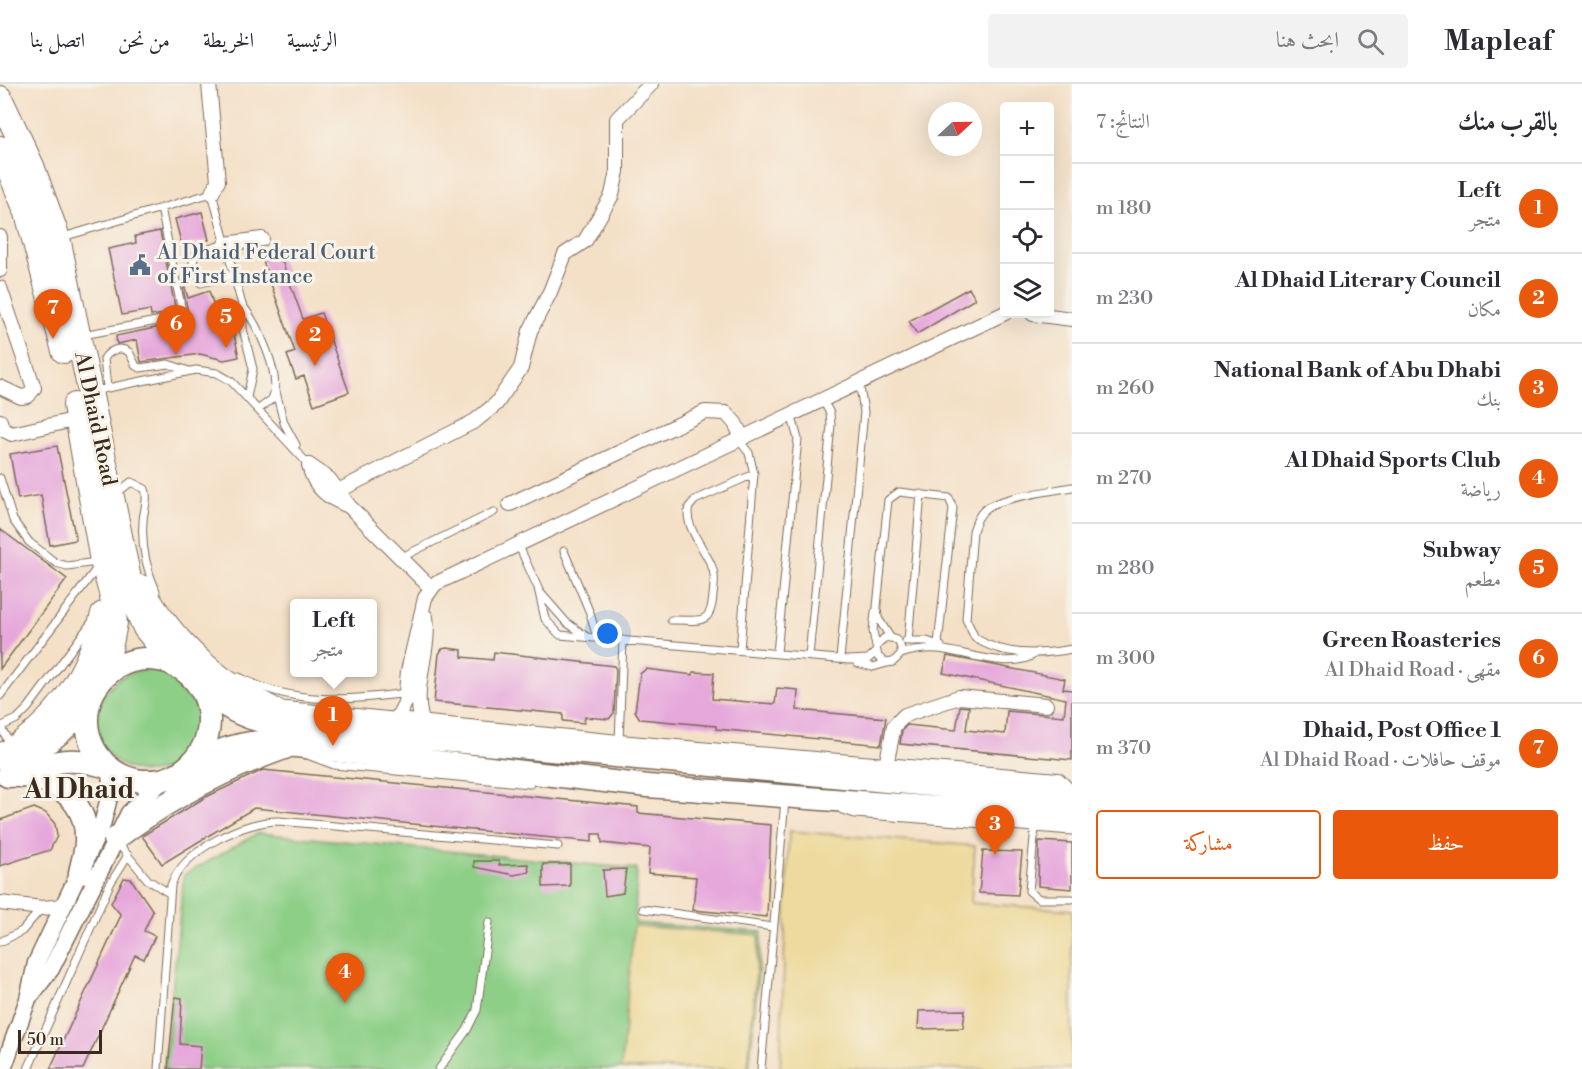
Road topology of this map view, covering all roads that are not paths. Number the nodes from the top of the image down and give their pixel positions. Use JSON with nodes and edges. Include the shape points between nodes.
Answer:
{"nodes":[{"id":1,"x":209,"y":84,"type":"edge"},
{"id":2,"x":651,"y":84,"type":"edge"},
{"id":3,"x":0,"y":98,"type":"edge"},
{"id":4,"x":0,"y":148,"type":"edge"},
{"id":5,"x":212,"y":194,"type":"junction"},
{"id":6,"x":161,"y":208,"type":"junction"},
{"id":7,"x":0,"y":237,"type":"edge"},
{"id":8,"x":58,"y":238,"type":"junction"},
{"id":9,"x":262,"y":239,"type":"dead end"},
{"id":10,"x":225,"y":244,"type":"junction"},
{"id":11,"x":0,"y":270,"type":"edge"},
{"id":12,"x":234,"y":275,"type":"junction"},
{"id":13,"x":0,"y":288,"type":"edge"},
{"id":14,"x":242,"y":305,"type":"junction"},
{"id":15,"x":1000,"y":315,"type":"edge"},
{"id":16,"x":183,"y":316,"type":"junction"},
{"id":17,"x":1054,"y":317,"type":"edge"},
{"id":18,"x":1072,"y":319,"type":"edge"},
{"id":19,"x":185,"y":326,"type":"dead end"},
{"id":20,"x":78,"y":336,"type":"junction"},
{"id":21,"x":190,"y":371,"type":"junction"},
{"id":22,"x":859,"y":381,"type":"junction"},
{"id":23,"x":0,"y":387,"type":"edge"},
{"id":24,"x":275,"y":389,"type":"junction"},
{"id":25,"x":98,"y":390,"type":"junction"},
{"id":26,"x":247,"y":397,"type":"junction"},
{"id":27,"x":822,"y":399,"type":"junction"},
{"id":28,"x":259,"y":409,"type":"junction"},
{"id":29,"x":791,"y":414,"type":"junction"},
{"id":30,"x":78,"y":419,"type":"junction"},
{"id":31,"x":0,"y":421,"type":"edge"},
{"id":32,"x":740,"y":438,"type":"junction"},
{"id":33,"x":308,"y":463,"type":"junction"},
{"id":34,"x":754,"y":474,"type":"junction"},
{"id":35,"x":0,"y":478,"type":"edge"},
{"id":36,"x":1072,"y":487,"type":"edge"},
{"id":37,"x":340,"y":490,"type":"junction"},
{"id":38,"x":921,"y":494,"type":"junction"},
{"id":39,"x":112,"y":500,"type":"junction"},
{"id":40,"x":510,"y":504,"type":"dead end"},
{"id":41,"x":349,"y":506,"type":"junction"},
{"id":42,"x":494,"y":512,"type":"dead end"},
{"id":43,"x":120,"y":537,"type":"junction"},
{"id":44,"x":518,"y":544,"type":"junction"},
{"id":45,"x":564,"y":551,"type":"dead end"},
{"id":46,"x":400,"y":558,"type":"junction"},
{"id":47,"x":102,"y":561,"type":"junction"},
{"id":48,"x":430,"y":587,"type":"junction"},
{"id":49,"x":538,"y":588,"type":"junction"},
{"id":50,"x":105,"y":604,"type":"junction"},
{"id":51,"x":877,"y":607,"type":"junction"},
{"id":52,"x":670,"y":620,"type":"dead end"},
{"id":53,"x":890,"y":637,"type":"junction"},
{"id":54,"x":593,"y":638,"type":"junction"},
{"id":55,"x":623,"y":640,"type":"junction"},
{"id":56,"x":908,"y":641,"type":"junction"},
{"id":57,"x":900,"y":643,"type":"junction"},
{"id":58,"x":938,"y":644,"type":"junction"},
{"id":59,"x":876,"y":649,"type":"junction"},
{"id":60,"x":1072,"y":649,"type":"edge"},
{"id":61,"x":740,"y":650,"type":"junction"},
{"id":62,"x":949,"y":651,"type":"junction"},
{"id":63,"x":1037,"y":652,"type":"junction"},
{"id":64,"x":777,"y":653,"type":"junction"},
{"id":65,"x":901,"y":654,"type":"junction"},
{"id":66,"x":808,"y":656,"type":"junction"},
{"id":67,"x":840,"y":659,"type":"junction"},
{"id":68,"x":849,"y":660,"type":"junction"},
{"id":69,"x":887,"y":663,"type":"junction"},
{"id":70,"x":176,"y":666,"type":"junction"},
{"id":71,"x":198,"y":685,"type":"junction"},
{"id":72,"x":93,"y":693,"type":"junction"},
{"id":73,"x":413,"y":694,"type":"junction"},
{"id":74,"x":0,"y":696,"type":"edge"},
{"id":75,"x":1046,"y":705,"type":"dead end"},
{"id":76,"x":396,"y":720,"type":"junction"},
{"id":77,"x":423,"y":723,"type":"junction"},
{"id":78,"x":0,"y":727,"type":"edge"},
{"id":79,"x":310,"y":728,"type":"junction"},
{"id":80,"x":619,"y":742,"type":"junction"},
{"id":81,"x":4,"y":766,"type":"edge"},
{"id":82,"x":886,"y":766,"type":"junction"},
{"id":83,"x":110,"y":768,"type":"junction"},
{"id":84,"x":172,"y":776,"type":"junction"},
{"id":85,"x":537,"y":784,"type":"dead end"},
{"id":86,"x":785,"y":796,"type":"junction"},
{"id":87,"x":1072,"y":796,"type":"edge"},
{"id":88,"x":826,"y":798,"type":"junction"},
{"id":89,"x":752,"y":803,"type":"dead end"},
{"id":90,"x":1072,"y":818,"type":"edge"},
{"id":91,"x":1035,"y":827,"type":"junction"},
{"id":92,"x":1072,"y":831,"type":"edge"},
{"id":93,"x":558,"y":846,"type":"dead end"},
{"id":94,"x":121,"y":847,"type":"junction"},
{"id":95,"x":80,"y":873,"type":"junction"},
{"id":96,"x":169,"y":893,"type":"junction"},
{"id":97,"x":1072,"y":899,"type":"edge"},
{"id":98,"x":0,"y":903,"type":"edge"},
{"id":99,"x":64,"y":906,"type":"junction"},
{"id":100,"x":42,"y":908,"type":"junction"},
{"id":101,"x":644,"y":909,"type":"dead end"},
{"id":102,"x":489,"y":922,"type":"dead end"},
{"id":103,"x":773,"y":927,"type":"junction"},
{"id":104,"x":0,"y":942,"type":"edge"},
{"id":105,"x":28,"y":999,"type":"junction"},
{"id":106,"x":3,"y":1069,"type":"edge"},
{"id":107,"x":28,"y":1069,"type":"edge"},
{"id":108,"x":158,"y":1069,"type":"edge"},
{"id":109,"x":439,"y":1069,"type":"edge"},
{"id":110,"x":761,"y":1069,"type":"edge"}],
"edges":[{"from":1,"to":5,"type":"street","via":[[218,181]]},
{"from":2,"to":37,"type":"street","via":[[617,119],[617,171],[612,195],[585,241],[564,254],[530,332],[521,368],[496,404],[484,415]]},
{"from":3,"to":8,"type":"highway","name":"Al Dhaid Road","via":[[32,166]]},
{"from":4,"to":30,"type":"highway","name":"Al Dhaid Road","via":[[42,260]]},
{"from":5,"to":6,"type":"lane"},
{"from":5,"to":10,"type":"lane"},
{"from":6,"to":8,"type":"lane"},
{"from":6,"to":16,"type":"lane"},
{"from":7,"to":11,"type":"street"},
{"from":8,"to":20,"type":"highway","name":"Al Dhaid Road"},
{"from":9,"to":10,"type":"street"},
{"from":10,"to":12,"type":"lane"},
{"from":10,"to":12,"type":"lane","via":[[196,253],[193,262],[201,283]]},
{"from":12,"to":14,"type":"lane"},
{"from":13,"to":23,"type":"street","via":[[34,388],[28,396],[21,397]]},
{"from":14,"to":24,"type":"lane","via":[[261,333]]},
{"from":14,"to":26,"type":"lane","via":[[243,329],[253,369]]},
{"from":15,"to":22,"type":"street"},
{"from":16,"to":19,"type":"lane"},
{"from":16,"to":20,"type":"lane"},
{"from":17,"to":18,"type":"street"},
{"from":20,"to":25,"type":"highway","name":"Al Dhaid Road"},
{"from":21,"to":25,"type":"lane"},
{"from":21,"to":25,"type":"lane","via":[[168,364],[140,368],[129,352],[115,350],[104,359]]},
{"from":21,"to":26,"type":"lane","via":[[217,373]]},
{"from":22,"to":27,"type":"street"},
{"from":22,"to":67,"type":"lane","via":[[864,412]]},
{"from":24,"to":28,"type":"lane","via":[[269,404]]},
{"from":24,"to":33,"type":"lane","via":[[284,423]]},
{"from":25,"to":39,"type":"highway","name":"Al Dhaid Road"},
{"from":26,"to":28,"type":"lane"},
{"from":27,"to":29,"type":"street"},
{"from":27,"to":66,"type":"lane","via":[[831,425]]},
{"from":28,"to":33,"type":"lane"},
{"from":29,"to":32,"type":"street"},
{"from":29,"to":64,"type":"lane","via":[[798,439]]},
{"from":30,"to":31,"type":"street","via":[[12,434],[2,429]]},
{"from":30,"to":47,"type":"highway","name":"Al Dhaid Road"},
{"from":32,"to":34,"type":"lane"},
{"from":32,"to":40,"type":"street","via":[[726,413],[705,412]]},
{"from":32,"to":44,"type":"street"},
{"from":33,"to":37,"type":"street"},
{"from":33,"to":41,"type":"street","via":[[323,492]]},
{"from":34,"to":52,"type":"lane","via":[[695,500],[689,507],[689,520],[714,572],[712,609],[704,619]]},
{"from":34,"to":61,"type":"lane"},
{"from":35,"to":47,"type":"lane","via":[[13,520],[29,542],[56,563],[67,566]]},
{"from":36,"to":63,"type":"lane","via":[[998,502],[982,513],[973,531],[966,608],[969,629],[984,644],[1007,651]]},
{"from":37,"to":41,"type":"street"},
{"from":38,"to":51,"type":"lane","via":[[896,492],[888,500]]},
{"from":38,"to":56,"type":"lane"},
{"from":38,"to":58,"type":"lane","via":[[945,497],[953,505]]},
{"from":39,"to":43,"type":"highway","name":"Al Dhaid Road"},
{"from":39,"to":73,"type":"lane","via":[[126,484],[136,483],[145,489],[144,558],[163,605],[193,644],[226,670],[270,691],[299,698]]},
{"from":41,"to":46,"type":"street"},
{"from":42,"to":46,"type":"lane"},
{"from":43,"to":70,"type":"highway","name":"Al Dhaid Road","via":[[134,603],[145,628]]},
{"from":43,"to":79,"type":"highway","via":[[140,584],[175,637],[195,658],[242,694]]},
{"from":44,"to":48,"type":"street"},
{"from":44,"to":49,"type":"lane"},
{"from":45,"to":54,"type":"lane","via":[[590,613]]},
{"from":46,"to":48,"type":"street"},
{"from":47,"to":50,"type":"highway"},
{"from":47,"to":72,"type":"highway","name":"Al Dhaid Road","via":[[115,623],[108,659]]},
{"from":47,"to":74,"type":"lane"},
{"from":48,"to":73,"type":"street","via":[[424,609],[427,642]]},
{"from":49,"to":54,"type":"lane","via":[[566,622]]},
{"from":49,"to":54,"type":"lane","via":[[545,619],[553,631],[567,637]]},
{"from":50,"to":78,"type":"lane","via":[[28,708]]},
{"from":50,"to":81,"type":"highway","via":[[94,644],[71,692]]},
{"from":51,"to":53,"type":"lane","via":[[882,629]]},
{"from":51,"to":59,"type":"lane","via":[[873,630]]},
{"from":53,"to":57,"type":"lane"},
{"from":53,"to":59,"type":"lane","via":[[879,641]]},
{"from":54,"to":55,"type":"lane"},
{"from":55,"to":61,"type":"lane"},
{"from":55,"to":80,"type":"lane"},
{"from":56,"to":57,"type":"lane"},
{"from":56,"to":58,"type":"lane"},
{"from":57,"to":65,"type":"lane"},
{"from":58,"to":62,"type":"lane"},
{"from":59,"to":68,"type":"lane","via":[[868,659]]},
{"from":59,"to":69,"type":"lane"},
{"from":60,"to":63,"type":"lane"},
{"from":61,"to":64,"type":"lane"},
{"from":62,"to":63,"type":"lane","via":[[1012,662]]},
{"from":62,"to":65,"type":"lane","via":[[929,649]]},
{"from":64,"to":66,"type":"lane"},
{"from":65,"to":69,"type":"lane"},
{"from":66,"to":67,"type":"lane"},
{"from":67,"to":68,"type":"lane"},
{"from":68,"to":69,"type":"lane","via":[[873,667]]},
{"from":70,"to":71,"type":"highway"},
{"from":70,"to":72,"type":"highway","via":[[147,658],[131,661],[118,666]]},
{"from":71,"to":79,"type":"highway","via":[[219,703],[249,719]]},
{"from":71,"to":84,"type":"highway","via":[[205,698],[208,726],[199,753]]},
{"from":72,"to":81,"type":"highway","via":[[71,725],[45,746]]},
{"from":72,"to":83,"type":"highway","via":[[88,732],[100,758]]},
{"from":73,"to":76,"type":"street"},
{"from":73,"to":77,"type":"street"},
{"from":75,"to":82,"type":"street","via":[[959,697],[905,715],[894,726]]},
{"from":76,"to":77,"type":"street"},
{"from":76,"to":79,"type":"street"},
{"from":77,"to":80,"type":"street"},
{"from":78,"to":81,"type":"lane"},
{"from":79,"to":84,"type":"highway","via":[[238,743]]},
{"from":79,"to":85,"type":"lane","via":[[312,758],[334,765]]},
{"from":79,"to":86,"type":"highway","via":[[480,768]]},
{"from":79,"to":87,"type":"highway"},
{"from":79,"to":94,"type":"highway","via":[[174,797]]},
{"from":80,"to":82,"type":"street"},
{"from":81,"to":83,"type":"highway","via":[[87,760]]},
{"from":81,"to":95,"type":"highway","via":[[56,785],[78,807],[86,842]]},
{"from":82,"to":87,"type":"street","via":[[1058,780]]},
{"from":83,"to":84,"type":"highway","via":[[137,780]]},
{"from":83,"to":95,"type":"street","via":[[108,805]]},
{"from":84,"to":94,"type":"street","via":[[129,813]]},
{"from":86,"to":88,"type":"highway"},
{"from":86,"to":89,"type":"lane"},
{"from":86,"to":103,"type":"lane"},
{"from":88,"to":90,"type":"highway"},
{"from":88,"to":91,"type":"lane","via":[[839,810],[855,814]]},
{"from":91,"to":92,"type":"lane"},
{"from":91,"to":97,"type":"lane","via":[[1029,891],[1039,899]]},
{"from":93,"to":96,"type":"lane","via":[[270,820],[235,829],[185,863],[173,878]]},
{"from":94,"to":96,"type":"lane","via":[[148,880]]},
{"from":94,"to":105,"type":"street","via":[[51,969]]},
{"from":94,"to":107,"type":"lane","via":[[110,884]]},
{"from":95,"to":99,"type":"street"},
{"from":96,"to":108,"type":"lane"},
{"from":98,"to":100,"type":"street"},
{"from":99,"to":100,"type":"street"},
{"from":99,"to":105,"type":"street","via":[[36,963]]},
{"from":100,"to":104,"type":"lane","via":[[22,931]]},
{"from":101,"to":103,"type":"lane"},
{"from":102,"to":109,"type":"lane","via":[[477,1010]]},
{"from":103,"to":110,"type":"lane"},
{"from":105,"to":106,"type":"street"}]}
